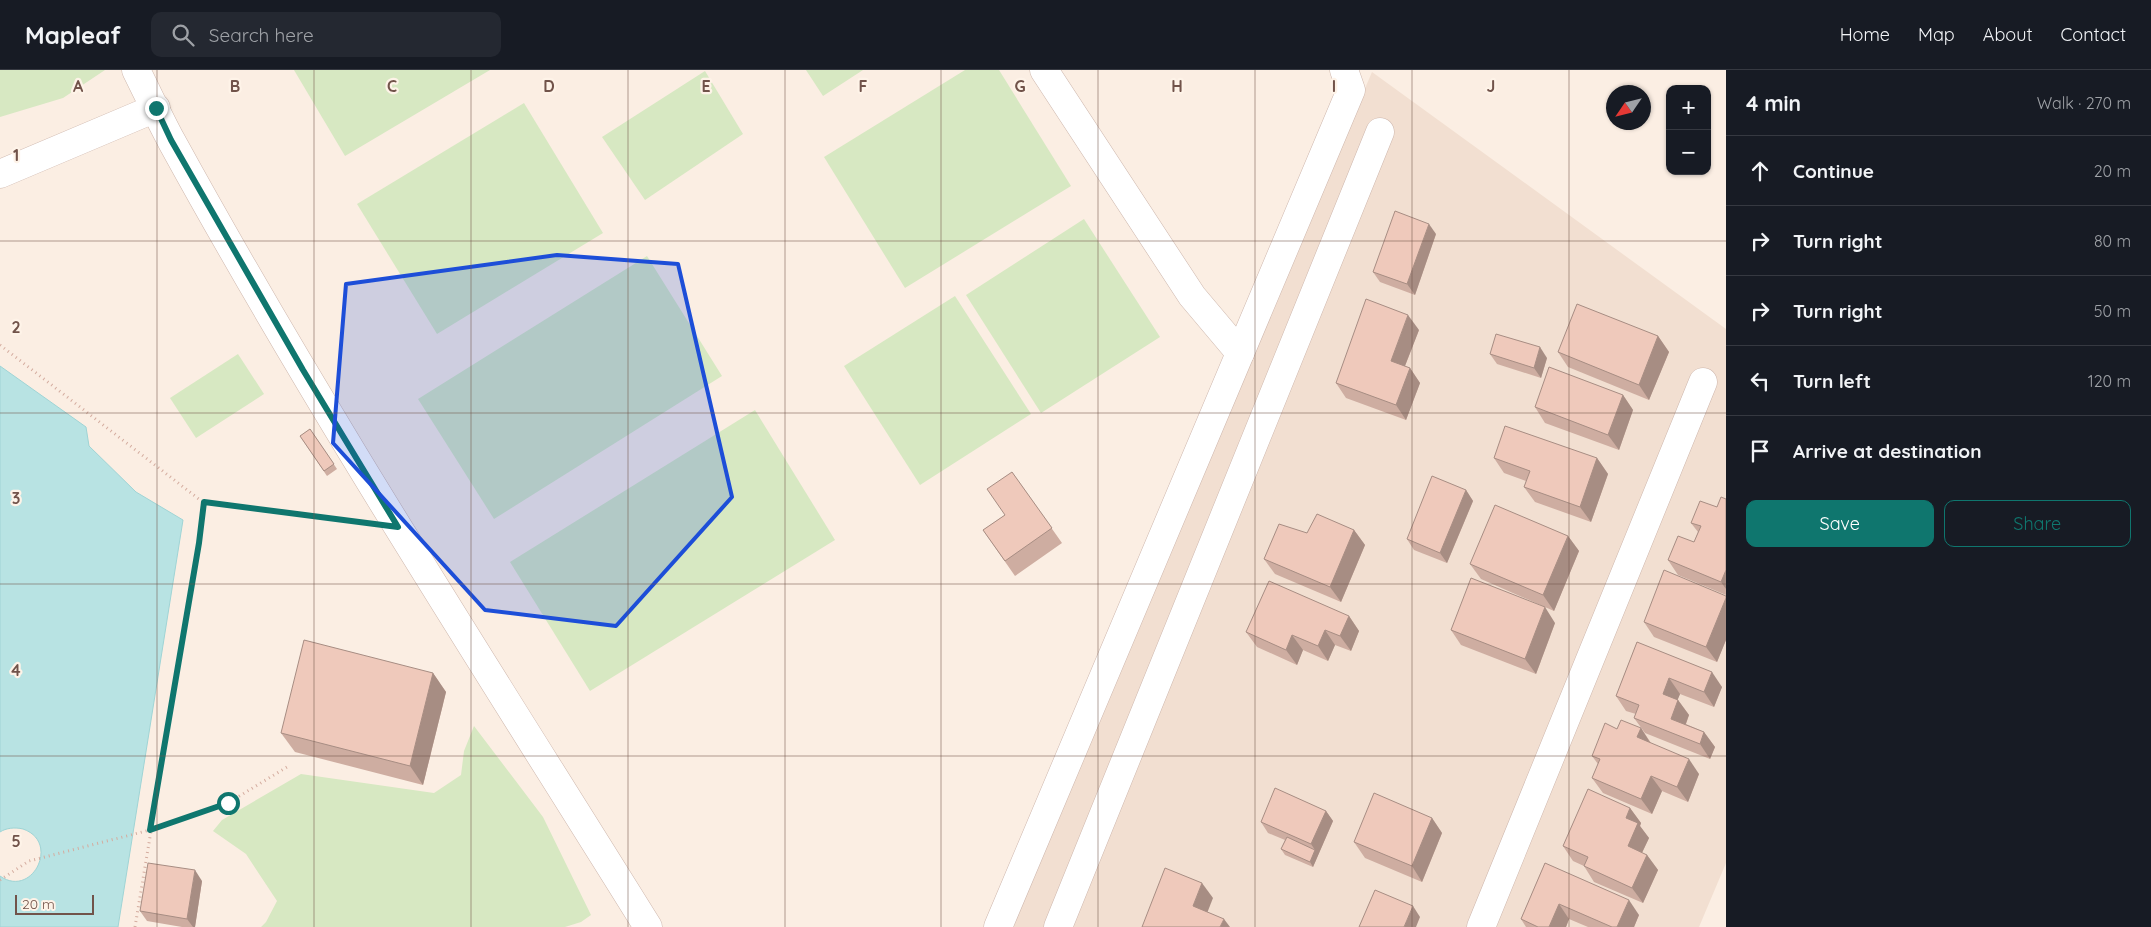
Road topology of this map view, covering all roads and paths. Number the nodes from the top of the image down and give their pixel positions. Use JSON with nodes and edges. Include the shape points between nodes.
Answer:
{"nodes":[{"id":1,"x":136,"y":70,"type":"edge"},
{"id":2,"x":1044,"y":70,"type":"edge"},
{"id":3,"x":1344,"y":70,"type":"edge"},
{"id":4,"x":156,"y":108,"type":"junction"},
{"id":5,"x":1380,"y":132,"type":"dead end"},
{"id":6,"x":0,"y":174,"type":"edge"},
{"id":7,"x":0,"y":345,"type":"edge"},
{"id":8,"x":1240,"y":354,"type":"junction"},
{"id":9,"x":1703,"y":382,"type":"dead end"},
{"id":10,"x":204,"y":502,"type":"junction"},
{"id":11,"x":398,"y":527,"type":"junction"},
{"id":12,"x":287,"y":767,"type":"dead end"},
{"id":13,"x":150,"y":830,"type":"junction"},
{"id":14,"x":0,"y":880,"type":"edge"},
{"id":15,"x":135,"y":927,"type":"edge"},
{"id":16,"x":648,"y":927,"type":"edge"},
{"id":17,"x":998,"y":927,"type":"edge"},
{"id":18,"x":1058,"y":927,"type":"edge"},
{"id":19,"x":1481,"y":927,"type":"edge"}],
"edges":[{"from":1,"to":4,"type":"street"},
{"from":2,"to":8,"type":"street","via":[[1192,296]]},
{"from":3,"to":8,"type":"street","via":[[1350,90]]},
{"from":4,"to":6,"type":"street"},
{"from":4,"to":11,"type":"street","via":[[171,140],[293,353]]},
{"from":5,"to":18,"type":"street"},
{"from":7,"to":10,"type":"path"},
{"from":8,"to":17,"type":"street"},
{"from":9,"to":19,"type":"street"},
{"from":10,"to":11,"type":"path"},
{"from":10,"to":13,"type":"path"},
{"from":11,"to":16,"type":"street"},
{"from":12,"to":13,"type":"path","via":[[228,803]]},
{"from":13,"to":14,"type":"path","via":[[29,861]]},
{"from":13,"to":15,"type":"path"}]}
